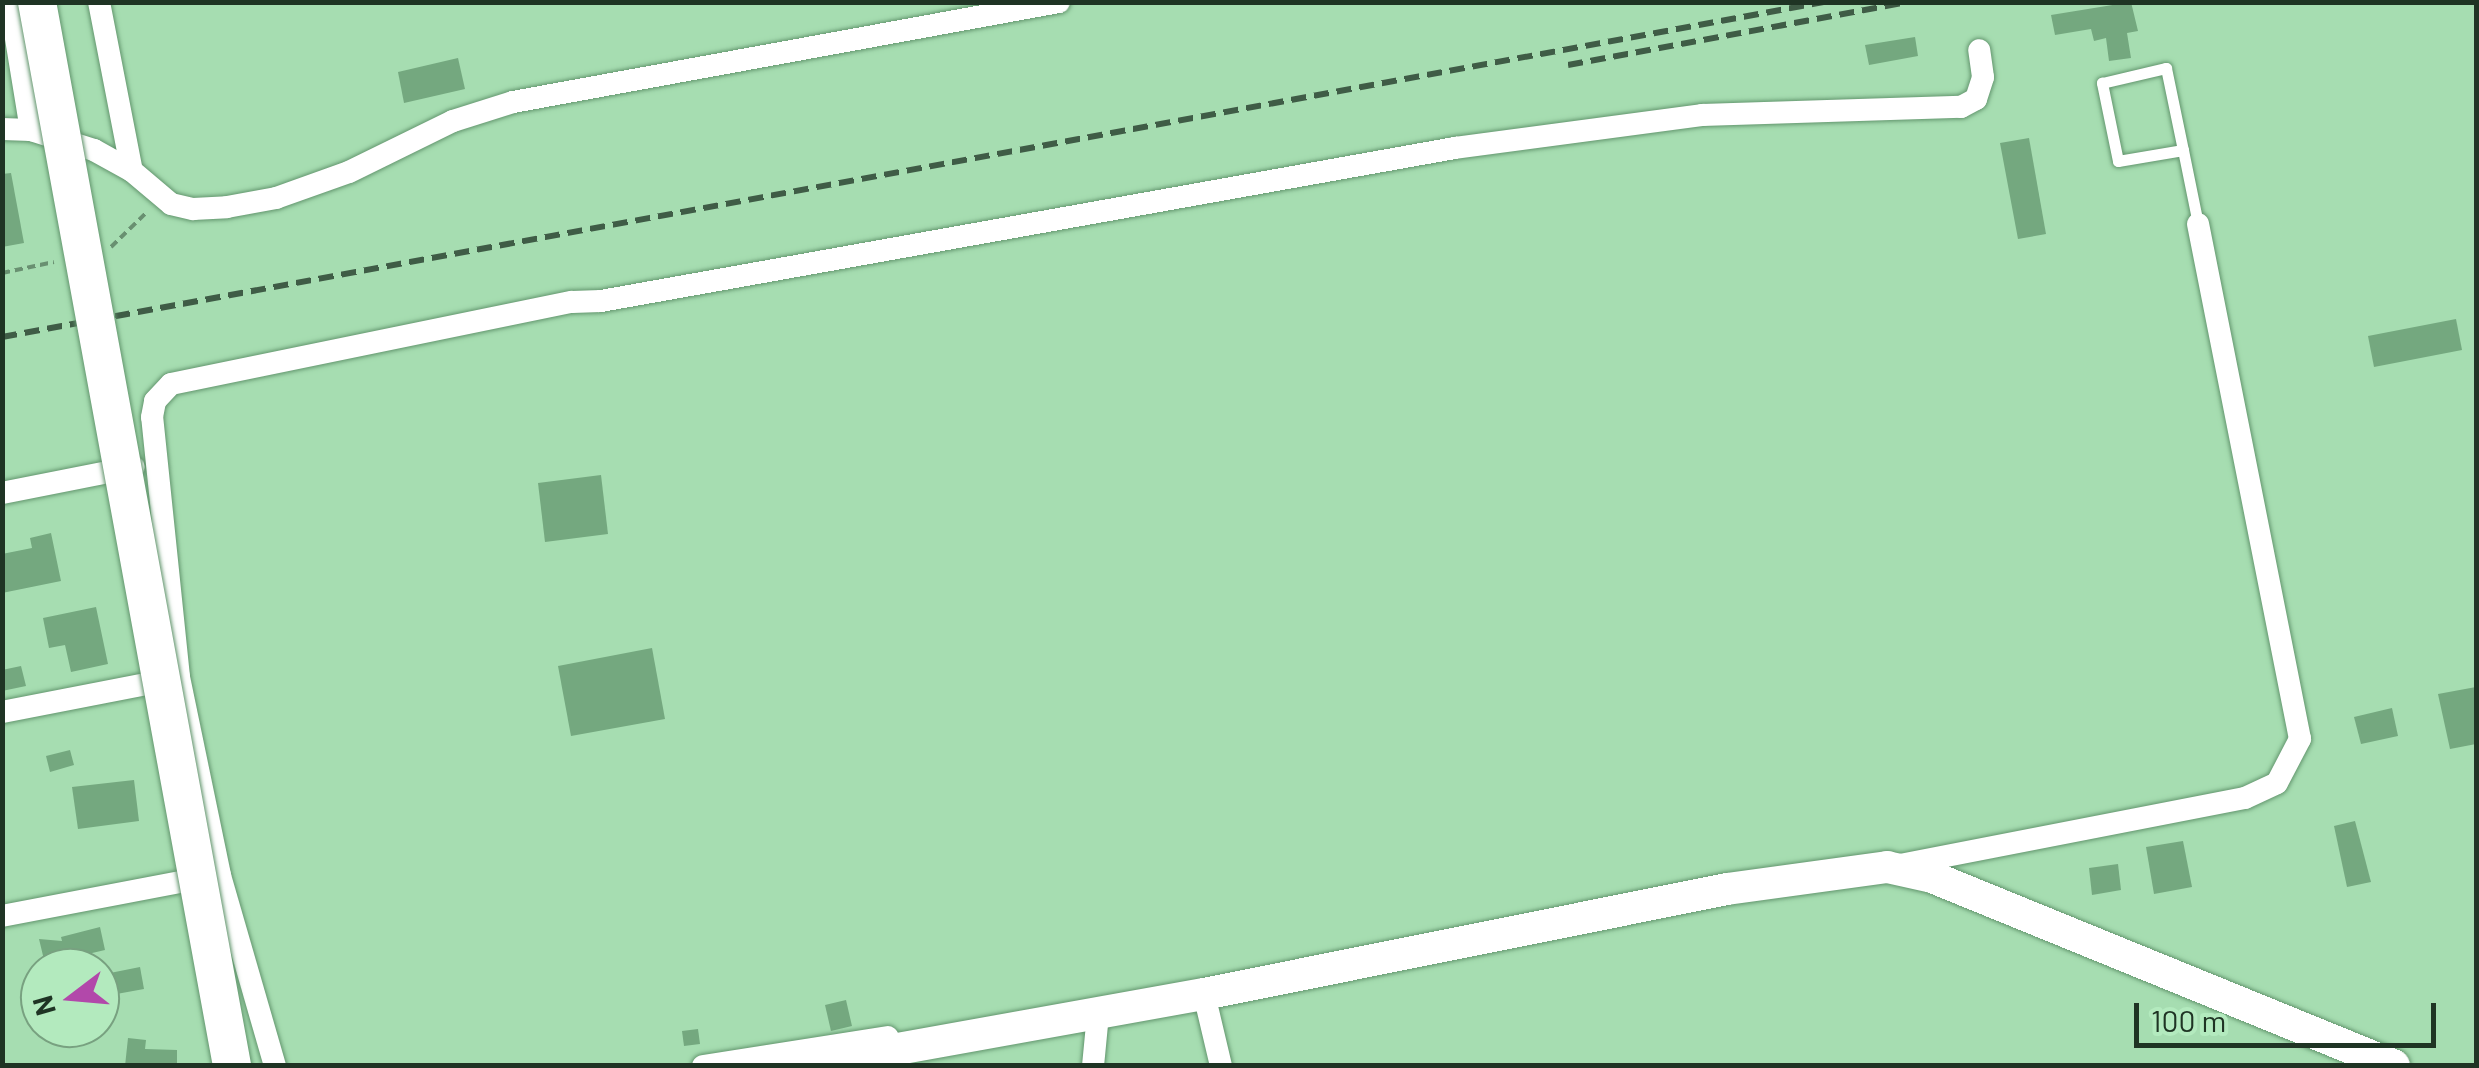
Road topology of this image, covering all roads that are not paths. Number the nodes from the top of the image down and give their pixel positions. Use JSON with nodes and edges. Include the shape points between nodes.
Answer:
{"nodes":[{"id":1,"x":10,"y":2,"type":"edge"},
{"id":2,"x":37,"y":2,"type":"edge"},
{"id":3,"x":99,"y":2,"type":"edge"},
{"id":4,"x":1058,"y":2,"type":"edge"},
{"id":5,"x":1979,"y":50,"type":"dead end"},
{"id":6,"x":2,"y":128,"type":"edge"},
{"id":7,"x":31,"y":130,"type":"junction"},
{"id":8,"x":2183,"y":150,"type":"junction"},
{"id":9,"x":132,"y":171,"type":"junction"},
{"id":10,"x":2198,"y":224,"type":"joint"},
{"id":11,"x":156,"y":462,"type":"junction"},
{"id":12,"x":2,"y":493,"type":"edge"},
{"id":13,"x":179,"y":677,"type":"junction"},
{"id":14,"x":2,"y":712,"type":"edge"},
{"id":15,"x":1887,"y":867,"type":"junction"},
{"id":16,"x":220,"y":875,"type":"junction"},
{"id":17,"x":2,"y":916,"type":"edge"},
{"id":18,"x":1204,"y":994,"type":"junction"},
{"id":19,"x":1098,"y":1014,"type":"junction"},
{"id":20,"x":910,"y":1054,"type":"edge"},
{"id":21,"x":232,"y":1066,"type":"edge"},
{"id":22,"x":276,"y":1066,"type":"edge"},
{"id":23,"x":703,"y":1066,"type":"edge"},
{"id":24,"x":803,"y":1066,"type":"edge"},
{"id":25,"x":1093,"y":1066,"type":"edge"},
{"id":26,"x":1221,"y":1066,"type":"edge"},
{"id":27,"x":2394,"y":1066,"type":"edge"}],
"edges":[{"from":1,"to":7,"type":"street"},
{"from":2,"to":21,"type":"main road","bridge":true},
{"from":3,"to":9,"type":"street"},
{"from":4,"to":9,"type":"street","via":[[513,102],[453,120],[349,172],[276,198],[194,209],[160,197]]},
{"from":5,"to":11,"type":"street","via":[[1976,99],[1961,107],[1702,115],[1455,148],[572,302],[192,379],[171,384],[155,401]]},
{"from":6,"to":7,"type":"street"},
{"from":7,"to":9,"type":"street","via":[[94,150]]},
{"from":8,"to":8,"type":"lane","via":[[2166,68],[2102,82],[2118,161]]},
{"from":8,"to":10,"type":"lane"},
{"from":10,"to":15,"type":"street","via":[[2300,739],[2276,783],[2245,798]]},
{"from":11,"to":12,"type":"street"},
{"from":11,"to":13,"type":"street"},
{"from":13,"to":14,"type":"street"},
{"from":13,"to":16,"type":"street"},
{"from":15,"to":18,"type":"main road","via":[[1727,888]]},
{"from":15,"to":27,"type":"main road","via":[[1932,877]]},
{"from":16,"to":17,"type":"street"},
{"from":16,"to":22,"type":"street"},
{"from":18,"to":19,"type":"main road"},
{"from":18,"to":26,"type":"street"},
{"from":19,"to":20,"type":"main road"},
{"from":19,"to":25,"type":"street"},
{"from":20,"to":23,"type":"street","via":[[892,1037]]},
{"from":20,"to":24,"type":"main road","via":[[864,1054]]}]}
